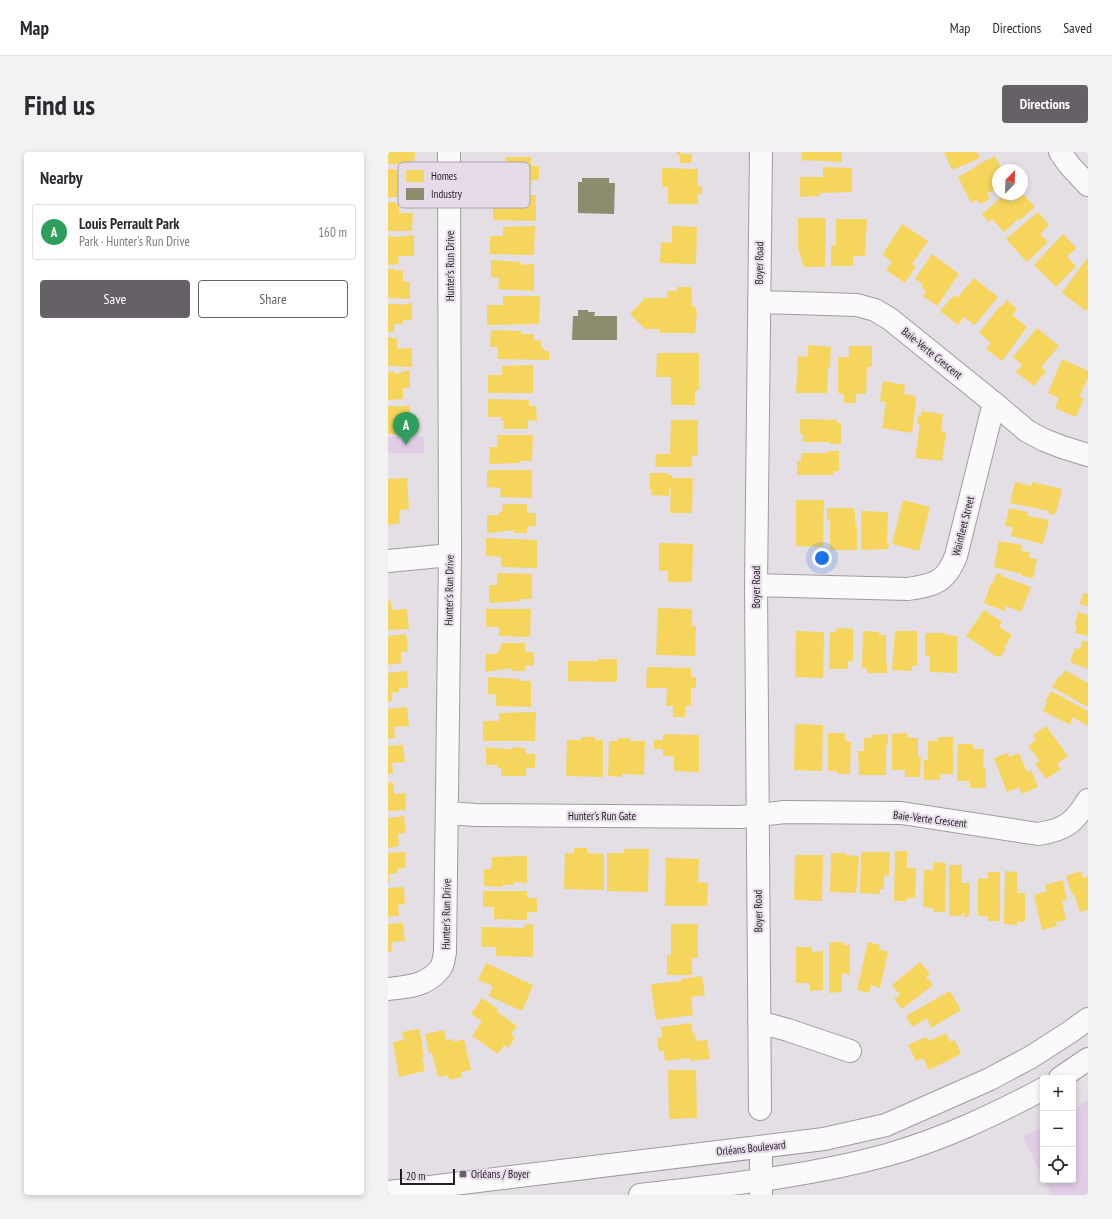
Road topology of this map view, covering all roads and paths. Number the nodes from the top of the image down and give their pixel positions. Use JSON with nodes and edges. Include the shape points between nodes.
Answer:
{"nodes":[{"id":1,"x":761,"y":152,"type":"edge"},
{"id":2,"x":1060,"y":152,"type":"edge"},
{"id":3,"x":1088,"y":185,"type":"edge"},
{"id":4,"x":450,"y":208,"type":"edge"},
{"id":5,"x":759,"y":302,"type":"junction"},
{"id":6,"x":994,"y":403,"type":"junction"},
{"id":7,"x":1088,"y":455,"type":"edge"},
{"id":8,"x":450,"y":555,"type":"junction"},
{"id":9,"x":388,"y":561,"type":"edge"},
{"id":10,"x":756,"y":585,"type":"junction"},
{"id":11,"x":1088,"y":800,"type":"edge"},
{"id":12,"x":447,"y":813,"type":"junction"},
{"id":13,"x":758,"y":814,"type":"junction"},
{"id":14,"x":388,"y":989,"type":"edge"},
{"id":15,"x":1088,"y":1019,"type":"edge"},
{"id":16,"x":759,"y":1022,"type":"junction"},
{"id":17,"x":850,"y":1051,"type":"dead end"},
{"id":18,"x":1088,"y":1059,"type":"edge"},
{"id":19,"x":1064,"y":1075,"type":"edge"},
{"id":20,"x":1040,"y":1091,"type":"edge"},
{"id":21,"x":760,"y":1109,"type":"dead end"},
{"id":22,"x":761,"y":1147,"type":"junction"},
{"id":23,"x":761,"y":1188,"type":"edge"},
{"id":24,"x":388,"y":1192,"type":"edge"},
{"id":25,"x":640,"y":1195,"type":"edge"}],
"edges":[{"from":1,"to":5,"type":"street","name":"Boyer Road"},
{"from":2,"to":3,"type":"street"},
{"from":4,"to":8,"type":"street","name":"Hunter's Run Drive"},
{"from":5,"to":6,"type":"street","name":"Baie-Verte Crescent","via":[[857,305],[875,310],[890,319]]},
{"from":5,"to":10,"type":"street","name":"Boyer Road"},
{"from":6,"to":7,"type":"street","name":"Baie-Verte Crescent","via":[[1027,431],[1050,443]]},
{"from":6,"to":10,"type":"street","name":"Wainfleet Street","via":[[956,556],[951,569],[941,580],[926,587],[908,589]]},
{"from":8,"to":9,"type":"street"},
{"from":8,"to":12,"type":"street","name":"Hunter's Run Drive"},
{"from":10,"to":13,"type":"street","name":"Boyer Road"},
{"from":11,"to":13,"type":"street","name":"Baie-Verte Crescent","via":[[1079,815],[1070,823],[1050,832],[1038,834],[901,813]]},
{"from":12,"to":13,"type":"street","name":"Hunter's Run Gate","via":[[732,817]]},
{"from":12,"to":14,"type":"street","name":"Hunter's Run Drive","via":[[446,932],[445,952],[440,969],[424,983]]},
{"from":13,"to":16,"type":"street","name":"Boyer Road"},
{"from":15,"to":22,"type":"street","name":"Orléans Boulevard","via":[[1031,1057],[990,1079],[886,1125],[824,1139]]},
{"from":16,"to":17,"type":"street"},
{"from":16,"to":21,"type":"street","name":"Boyer Road"},
{"from":18,"to":19,"type":"street"},
{"from":20,"to":23,"type":"street","via":[[963,1129],[915,1146]]},
{"from":22,"to":23,"type":"street"},
{"from":22,"to":24,"type":"street","name":"Orléans Boulevard"},
{"from":23,"to":25,"type":"street"}]}
